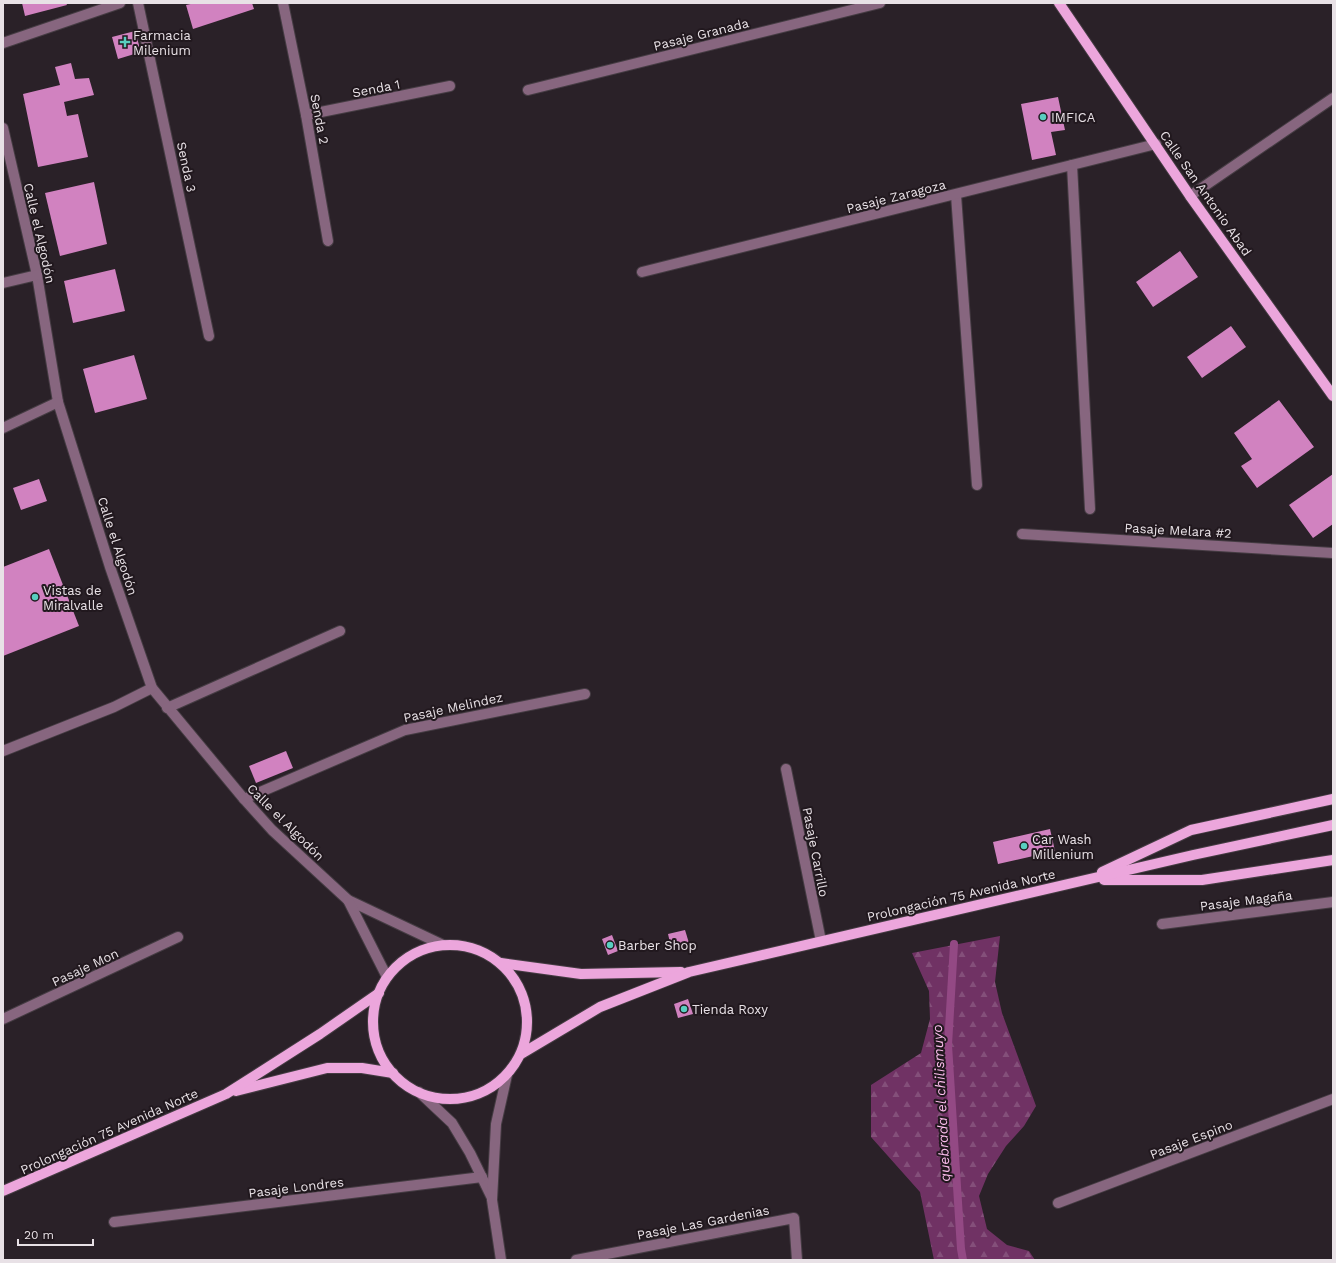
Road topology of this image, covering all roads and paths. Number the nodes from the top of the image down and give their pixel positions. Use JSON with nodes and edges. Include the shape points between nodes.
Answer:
{"nodes":[{"id":1,"x":120,"y":3,"type":"edge"},
{"id":2,"x":138,"y":3,"type":"edge"},
{"id":3,"x":283,"y":3,"type":"edge"},
{"id":4,"x":880,"y":3,"type":"edge"},
{"id":5,"x":1059,"y":3,"type":"edge"},
{"id":6,"x":3,"y":43,"type":"edge"},
{"id":7,"x":450,"y":86,"type":"dead end"},
{"id":8,"x":528,"y":90,"type":"dead end"},
{"id":9,"x":1333,"y":98,"type":"edge"},
{"id":10,"x":306,"y":115,"type":"junction"},
{"id":11,"x":3,"y":128,"type":"edge"},
{"id":12,"x":1156,"y":144,"type":"junction"},
{"id":13,"x":5,"y":150,"type":"edge"},
{"id":14,"x":1072,"y":165,"type":"junction"},
{"id":15,"x":956,"y":195,"type":"junction"},
{"id":16,"x":1190,"y":196,"type":"junction"},
{"id":17,"x":328,"y":241,"type":"dead end"},
{"id":18,"x":642,"y":272,"type":"dead end"},
{"id":19,"x":37,"y":275,"type":"junction"},
{"id":20,"x":3,"y":283,"type":"edge"},
{"id":21,"x":209,"y":336,"type":"dead end"},
{"id":22,"x":1333,"y":396,"type":"edge"},
{"id":23,"x":58,"y":402,"type":"junction"},
{"id":24,"x":3,"y":428,"type":"edge"},
{"id":25,"x":976,"y":485,"type":"dead end"},
{"id":26,"x":1090,"y":509,"type":"dead end"},
{"id":27,"x":1022,"y":534,"type":"dead end"},
{"id":28,"x":1333,"y":553,"type":"edge"},
{"id":29,"x":340,"y":631,"type":"dead end"},
{"id":30,"x":152,"y":688,"type":"junction"},
{"id":31,"x":584,"y":694,"type":"dead end"},
{"id":32,"x":167,"y":708,"type":"junction"},
{"id":33,"x":3,"y":751,"type":"edge"},
{"id":34,"x":786,"y":769,"type":"dead end"},
{"id":35,"x":244,"y":799,"type":"junction"},
{"id":36,"x":1333,"y":799,"type":"edge"},
{"id":37,"x":1333,"y":825,"type":"edge"},
{"id":38,"x":1333,"y":860,"type":"edge"},
{"id":39,"x":1084,"y":880,"type":"junction"},
{"id":40,"x":348,"y":900,"type":"junction"},
{"id":41,"x":1333,"y":902,"type":"edge"},
{"id":42,"x":1162,"y":924,"type":"dead end"},
{"id":43,"x":178,"y":937,"type":"dead end"},
{"id":44,"x":820,"y":941,"type":"junction"},
{"id":45,"x":444,"y":944,"type":"junction"},
{"id":46,"x":501,"y":963,"type":"junction"},
{"id":47,"x":689,"y":972,"type":"junction"},
{"id":48,"x":387,"y":977,"type":"junction"},
{"id":49,"x":379,"y":993,"type":"junction"},
{"id":50,"x":3,"y":1019,"type":"edge"},
{"id":51,"x":521,"y":1054,"type":"junction"},
{"id":52,"x":393,"y":1073,"type":"junction"},
{"id":53,"x":507,"y":1075,"type":"junction"},
{"id":54,"x":419,"y":1092,"type":"junction"},
{"id":55,"x":226,"y":1094,"type":"junction"},
{"id":56,"x":1333,"y":1099,"type":"edge"},
{"id":57,"x":482,"y":1178,"type":"junction"},
{"id":58,"x":3,"y":1191,"type":"edge"},
{"id":59,"x":492,"y":1200,"type":"junction"},
{"id":60,"x":1058,"y":1203,"type":"dead end"},
{"id":61,"x":114,"y":1222,"type":"dead end"},
{"id":62,"x":501,"y":1260,"type":"edge"},
{"id":63,"x":576,"y":1260,"type":"edge"},
{"id":64,"x":797,"y":1260,"type":"edge"}],
"edges":[{"from":1,"to":6,"type":"street"},
{"from":2,"to":21,"type":"street","name":"Senda 3"},
{"from":3,"to":10,"type":"street","name":"Senda 2"},
{"from":4,"to":8,"type":"street","name":"Pasaje Granada"},
{"from":5,"to":12,"type":"main road","name":"Calle San Antonio Abad"},
{"from":7,"to":10,"type":"street","name":"Senda 1"},
{"from":9,"to":16,"type":"street"},
{"from":10,"to":17,"type":"street","name":"Senda 2"},
{"from":11,"to":13,"type":"street","name":"Calle el Algodón"},
{"from":12,"to":14,"type":"street","name":"Pasaje Zaragoza"},
{"from":12,"to":16,"type":"main road","name":"Calle San Antonio Abad"},
{"from":13,"to":19,"type":"street","name":"Calle el Algodón"},
{"from":14,"to":15,"type":"street","name":"Pasaje Zaragoza"},
{"from":14,"to":26,"type":"street"},
{"from":15,"to":18,"type":"street","name":"Pasaje Zaragoza"},
{"from":15,"to":25,"type":"street"},
{"from":16,"to":22,"type":"main road","name":"Calle San Antonio Abad"},
{"from":19,"to":20,"type":"street"},
{"from":19,"to":23,"type":"street","name":"Calle el Algodón"},
{"from":23,"to":24,"type":"street"},
{"from":23,"to":30,"type":"street","name":"Calle el Algodón","via":[[110,567]]},
{"from":27,"to":28,"type":"street","name":"Pasaje Melara #2"},
{"from":29,"to":32,"type":"street"},
{"from":30,"to":32,"type":"street","name":"Calle el Algodón"},
{"from":30,"to":33,"type":"street","via":[[114,707]]},
{"from":31,"to":35,"type":"street","name":"Pasaje Melindez","via":[[405,730]]},
{"from":32,"to":35,"type":"street","name":"Calle el Algodón"},
{"from":34,"to":44,"type":"street","name":"Pasaje Carrillo"},
{"from":35,"to":40,"type":"street","name":"Calle el Algodón","via":[[272,830]]},
{"from":36,"to":39,"type":"main road","via":[[1191,830]]},
{"from":37,"to":39,"type":"main road","name":"Prolongación 75 Avenida Norte"},
{"from":38,"to":39,"type":"main road","via":[[1202,880]]},
{"from":39,"to":44,"type":"main road","name":"Prolongación 75 Avenida Norte"},
{"from":40,"to":45,"type":"street","name":"Calle el Algodón"},
{"from":40,"to":48,"type":"street","name":"Calle el Algodón"},
{"from":41,"to":42,"type":"street","name":"Pasaje Magaña"},
{"from":43,"to":50,"type":"street","name":"Pasaje Mon"},
{"from":44,"to":47,"type":"main road","name":"Prolongación 75 Avenida Norte"},
{"from":45,"to":46,"type":"main road","via":[[484,952]]},
{"from":45,"to":48,"type":"main road","via":[[424,949],[406,958]]},
{"from":46,"to":47,"type":"main road","name":"Prolongación 75 Avenida Norte","via":[[582,974]]},
{"from":46,"to":51,"type":"main road","via":[[517,982],[526,1006],[527,1030]]},
{"from":47,"to":51,"type":"main road","name":"Prolongación 75 Avenida Norte","via":[[600,1007]]},
{"from":48,"to":49,"type":"main road"},
{"from":49,"to":52,"type":"main road","via":[[374,1014],[375,1035],[381,1056]]},
{"from":49,"to":55,"type":"main road","name":"Prolongación 75 Avenida Norte"},
{"from":51,"to":53,"type":"main road"},
{"from":52,"to":54,"type":"main road"},
{"from":52,"to":55,"type":"main road","name":"Prolongación 75 Avenida Norte","via":[[362,1068],[327,1068]]},
{"from":53,"to":54,"type":"main road","via":[[488,1090],[466,1098],[442,1099]]},
{"from":53,"to":59,"type":"street","via":[[496,1124]]},
{"from":54,"to":57,"type":"street","via":[[452,1123]]},
{"from":55,"to":58,"type":"main road","name":"Prolongación 75 Avenida Norte"},
{"from":56,"to":60,"type":"street","name":"Pasaje Espino"},
{"from":57,"to":59,"type":"street"},
{"from":57,"to":61,"type":"street","name":"Pasaje Londres"},
{"from":59,"to":62,"type":"street"},
{"from":63,"to":64,"type":"street","name":"Pasaje Las Gardenias","via":[[794,1218]]}]}
